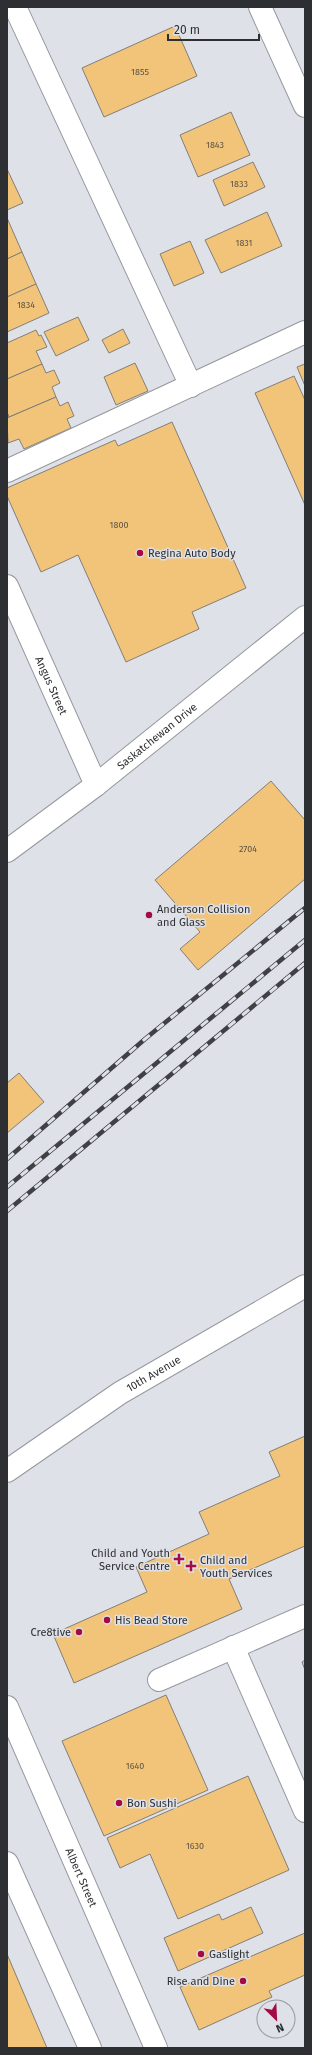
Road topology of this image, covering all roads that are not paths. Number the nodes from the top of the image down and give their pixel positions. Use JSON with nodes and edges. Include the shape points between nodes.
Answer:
{"nodes":[{"id":1,"x":15,"y":7,"type":"edge"},
{"id":2,"x":260,"y":7,"type":"edge"},
{"id":3,"x":305,"y":106,"type":"edge"},
{"id":4,"x":305,"y":332,"type":"edge"},
{"id":5,"x":191,"y":386,"type":"junction"},
{"id":6,"x":7,"y":471,"type":"edge"},
{"id":7,"x":7,"y":586,"type":"edge"},
{"id":8,"x":305,"y":617,"type":"edge"},
{"id":9,"x":96,"y":785,"type":"junction"},
{"id":10,"x":7,"y":851,"type":"edge"},
{"id":11,"x":305,"y":1286,"type":"edge"},
{"id":12,"x":7,"y":1471,"type":"edge"},
{"id":13,"x":305,"y":1616,"type":"edge"},
{"id":14,"x":233,"y":1648,"type":"junction"},
{"id":15,"x":159,"y":1680,"type":"dead end"},
{"id":16,"x":7,"y":1707,"type":"edge"},
{"id":17,"x":305,"y":1811,"type":"edge"},
{"id":18,"x":7,"y":1863,"type":"edge"},
{"id":19,"x":90,"y":2048,"type":"edge"},
{"id":20,"x":156,"y":2048,"type":"edge"}],
"edges":[{"from":1,"to":5,"type":"main road"},
{"from":2,"to":3,"type":"main road"},
{"from":4,"to":5,"type":"main road"},
{"from":5,"to":6,"type":"main road"},
{"from":7,"to":9,"type":"main road","name":"Angus Street"},
{"from":8,"to":9,"type":"main road","name":"Saskatchewan Drive"},
{"from":9,"to":10,"type":"main road","name":"Saskatchewan Drive"},
{"from":11,"to":12,"type":"main road","name":"10th Avenue","via":[[120,1394]]},
{"from":13,"to":14,"type":"main road"},
{"from":14,"to":15,"type":"main road"},
{"from":14,"to":17,"type":"main road"},
{"from":16,"to":20,"type":"main road","name":"Albert Street"},
{"from":18,"to":19,"type":"main road"}]}
